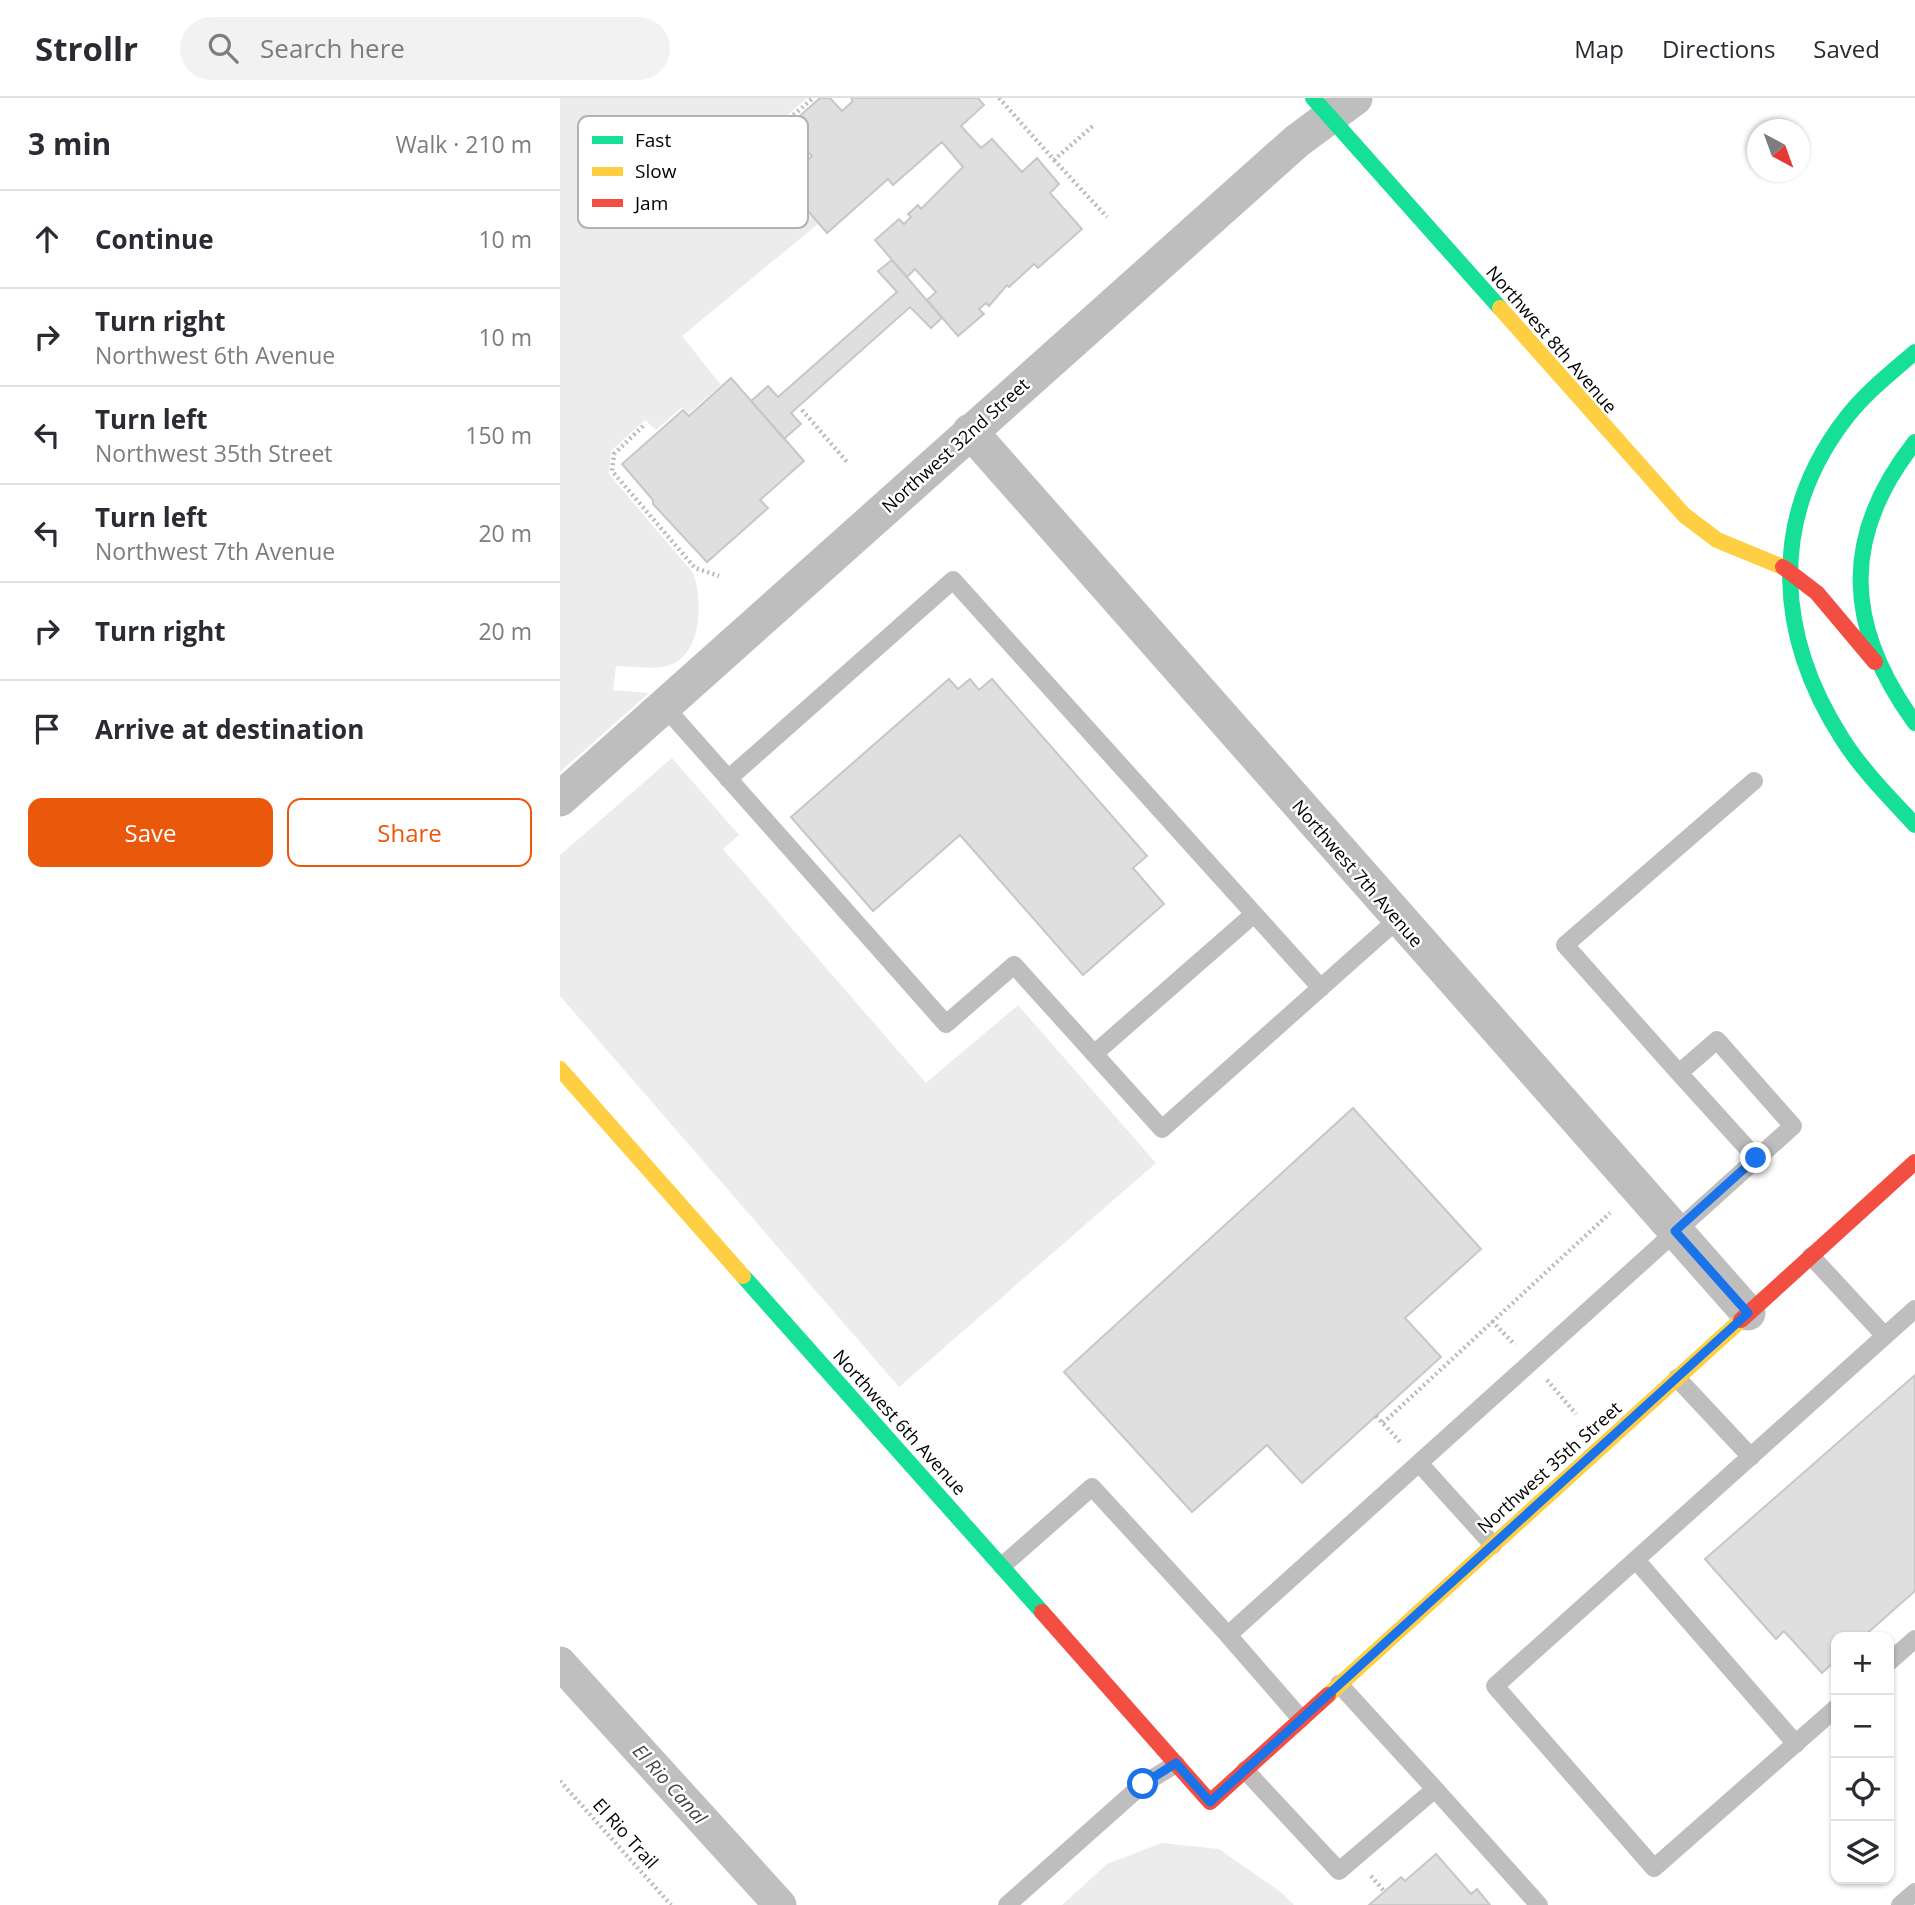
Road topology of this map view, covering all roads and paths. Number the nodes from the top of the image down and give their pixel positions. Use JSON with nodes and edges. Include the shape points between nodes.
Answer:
{"nodes":[{"id":1,"x":813,"y":98,"type":"edge"},
{"id":2,"x":999,"y":98,"type":"edge"},
{"id":3,"x":1333,"y":104,"type":"edge"},
{"id":4,"x":792,"y":116,"type":"edge"},
{"id":5,"x":1095,"y":124,"type":"dead end"},
{"id":6,"x":1054,"y":160,"type":"junction"},
{"id":7,"x":1107,"y":217,"type":"dead end"},
{"id":8,"x":1915,"y":352,"type":"edge"},
{"id":9,"x":802,"y":410,"type":"dead end"},
{"id":10,"x":643,"y":426,"type":"dead end"},
{"id":11,"x":970,"y":431,"type":"junction"},
{"id":12,"x":1915,"y":442,"type":"edge"},
{"id":13,"x":847,"y":462,"type":"dead end"},
{"id":14,"x":1788,"y":569,"type":"junction"},
{"id":15,"x":719,"y":576,"type":"dead end"},
{"id":16,"x":1875,"y":662,"type":"junction"},
{"id":17,"x":664,"y":706,"type":"junction"},
{"id":18,"x":1915,"y":723,"type":"edge"},
{"id":19,"x":728,"y":779,"type":"junction"},
{"id":20,"x":1754,"y":781,"type":"dead end"},
{"id":21,"x":560,"y":799,"type":"edge"},
{"id":22,"x":1915,"y":825,"type":"edge"},
{"id":23,"x":1254,"y":914,"type":"junction"},
{"id":24,"x":1398,"y":919,"type":"junction"},
{"id":25,"x":1321,"y":988,"type":"junction"},
{"id":26,"x":1094,"y":1054,"type":"junction"},
{"id":27,"x":560,"y":1069,"type":"edge"},
{"id":28,"x":1679,"y":1073,"type":"junction"},
{"id":29,"x":1756,"y":1158,"type":"junction"},
{"id":30,"x":1915,"y":1162,"type":"edge"},
{"id":31,"x":1610,"y":1213,"type":"dead end"},
{"id":32,"x":1675,"y":1231,"type":"junction"},
{"id":33,"x":1811,"y":1256,"type":"junction"},
{"id":34,"x":1915,"y":1309,"type":"edge"},
{"id":35,"x":1748,"y":1313,"type":"junction"},
{"id":36,"x":1885,"y":1336,"type":"junction"},
{"id":37,"x":1677,"y":1378,"type":"junction"},
{"id":38,"x":1377,"y":1416,"type":"dead end"},
{"id":39,"x":1383,"y":1423,"type":"junction"},
{"id":40,"x":1751,"y":1457,"type":"junction"},
{"id":41,"x":1419,"y":1463,"type":"junction"},
{"id":42,"x":1493,"y":1545,"type":"junction"},
{"id":43,"x":1636,"y":1560,"type":"junction"},
{"id":44,"x":1002,"y":1566,"type":"junction"},
{"id":45,"x":1228,"y":1635,"type":"junction"},
{"id":46,"x":1915,"y":1639,"type":"edge"},
{"id":47,"x":1894,"y":1658,"type":"edge"},
{"id":48,"x":1339,"y":1684,"type":"junction"},
{"id":49,"x":1831,"y":1712,"type":"edge"},
{"id":50,"x":1301,"y":1719,"type":"junction"},
{"id":51,"x":1796,"y":1744,"type":"junction"},
{"id":52,"x":1176,"y":1763,"type":"junction"},
{"id":53,"x":1245,"y":1770,"type":"junction"},
{"id":54,"x":560,"y":1781,"type":"edge"},
{"id":55,"x":1435,"y":1789,"type":"junction"},
{"id":56,"x":1210,"y":1802,"type":"joint"},
{"id":57,"x":1915,"y":1892,"type":"edge"},
{"id":58,"x":671,"y":1905,"type":"edge"},
{"id":59,"x":1007,"y":1905,"type":"edge"},
{"id":60,"x":1539,"y":1905,"type":"edge"},
{"id":61,"x":1900,"y":1905,"type":"edge"}],
"edges":[{"from":1,"to":4,"type":"path"},
{"from":2,"to":6,"type":"path"},
{"from":3,"to":11,"type":"street","name":"Northwest 32nd Street"},
{"from":3,"to":14,"type":"street","name":"Northwest 8th Avenue","via":[[1684,515],[1717,540]]},
{"from":5,"to":6,"type":"path"},
{"from":6,"to":7,"type":"path"},
{"from":8,"to":14,"type":"street","via":[[1866,395],[1830,441],[1805,492]]},
{"from":9,"to":13,"type":"path"},
{"from":10,"to":15,"type":"path","via":[[614,453],[614,475],[695,568]]},
{"from":11,"to":17,"type":"street","name":"Northwest 32nd Street"},
{"from":11,"to":24,"type":"street","name":"Northwest 7th Avenue"},
{"from":12,"to":16,"type":"street","via":[[1879,493],[1862,546],[1860,606]]},
{"from":14,"to":16,"type":"street","name":"Northwest 8th Avenue","via":[[1823,600]]},
{"from":14,"to":22,"type":"street","via":[[1793,610],[1817,692],[1844,743]]},
{"from":16,"to":18,"type":"street"},
{"from":17,"to":19,"type":"lane"},
{"from":17,"to":21,"type":"street","name":"Northwest 32nd Street"},
{"from":19,"to":23,"type":"lane","via":[[953,580]]},
{"from":19,"to":26,"type":"lane","via":[[946,1024],[1014,965]]},
{"from":20,"to":28,"type":"lane","via":[[1565,945]]},
{"from":23,"to":25,"type":"lane"},
{"from":23,"to":26,"type":"lane"},
{"from":24,"to":25,"type":"lane"},
{"from":24,"to":32,"type":"street","name":"Northwest 7th Avenue"},
{"from":25,"to":26,"type":"lane","via":[[1162,1129]]},
{"from":27,"to":44,"type":"street","name":"Northwest 6th Avenue"},
{"from":28,"to":29,"type":"lane"},
{"from":28,"to":29,"type":"lane","via":[[1717,1040],[1793,1126]]},
{"from":29,"to":32,"type":"lane"},
{"from":30,"to":33,"type":"street","name":"Northwest 35th Street"},
{"from":31,"to":39,"type":"path"},
{"from":32,"to":35,"type":"street","name":"Northwest 7th Avenue"},
{"from":32,"to":41,"type":"lane"},
{"from":33,"to":35,"type":"street","name":"Northwest 35th Street"},
{"from":33,"to":36,"type":"lane"},
{"from":34,"to":36,"type":"lane"},
{"from":35,"to":37,"type":"street","name":"Northwest 35th Street"},
{"from":36,"to":40,"type":"lane"},
{"from":37,"to":40,"type":"lane"},
{"from":37,"to":42,"type":"street","name":"Northwest 35th Street"},
{"from":38,"to":39,"type":"path"},
{"from":39,"to":41,"type":"path"},
{"from":40,"to":43,"type":"lane"},
{"from":41,"to":42,"type":"lane"},
{"from":41,"to":45,"type":"lane"},
{"from":42,"to":48,"type":"street","name":"Northwest 35th Street"},
{"from":43,"to":51,"type":"lane"},
{"from":43,"to":51,"type":"lane","via":[[1495,1686],[1654,1868]]},
{"from":44,"to":45,"type":"lane","via":[[1092,1487]]},
{"from":44,"to":52,"type":"street","name":"Northwest 6th Avenue"},
{"from":45,"to":50,"type":"lane"},
{"from":46,"to":47,"type":"lane"},
{"from":48,"to":50,"type":"street","name":"Northwest 35th Street"},
{"from":48,"to":55,"type":"lane"},
{"from":49,"to":51,"type":"lane"},
{"from":50,"to":53,"type":"street","name":"Northwest 35th Street"},
{"from":52,"to":56,"type":"street","name":"Northwest 6th Avenue"},
{"from":52,"to":59,"type":"lane","via":[[1143,1784]]},
{"from":53,"to":55,"type":"lane","via":[[1339,1871]]},
{"from":53,"to":56,"type":"street","name":"Northwest 35th Street"},
{"from":54,"to":58,"type":"path","name":"El Rio Trail"},
{"from":55,"to":60,"type":"lane"},
{"from":57,"to":61,"type":"lane"}]}
